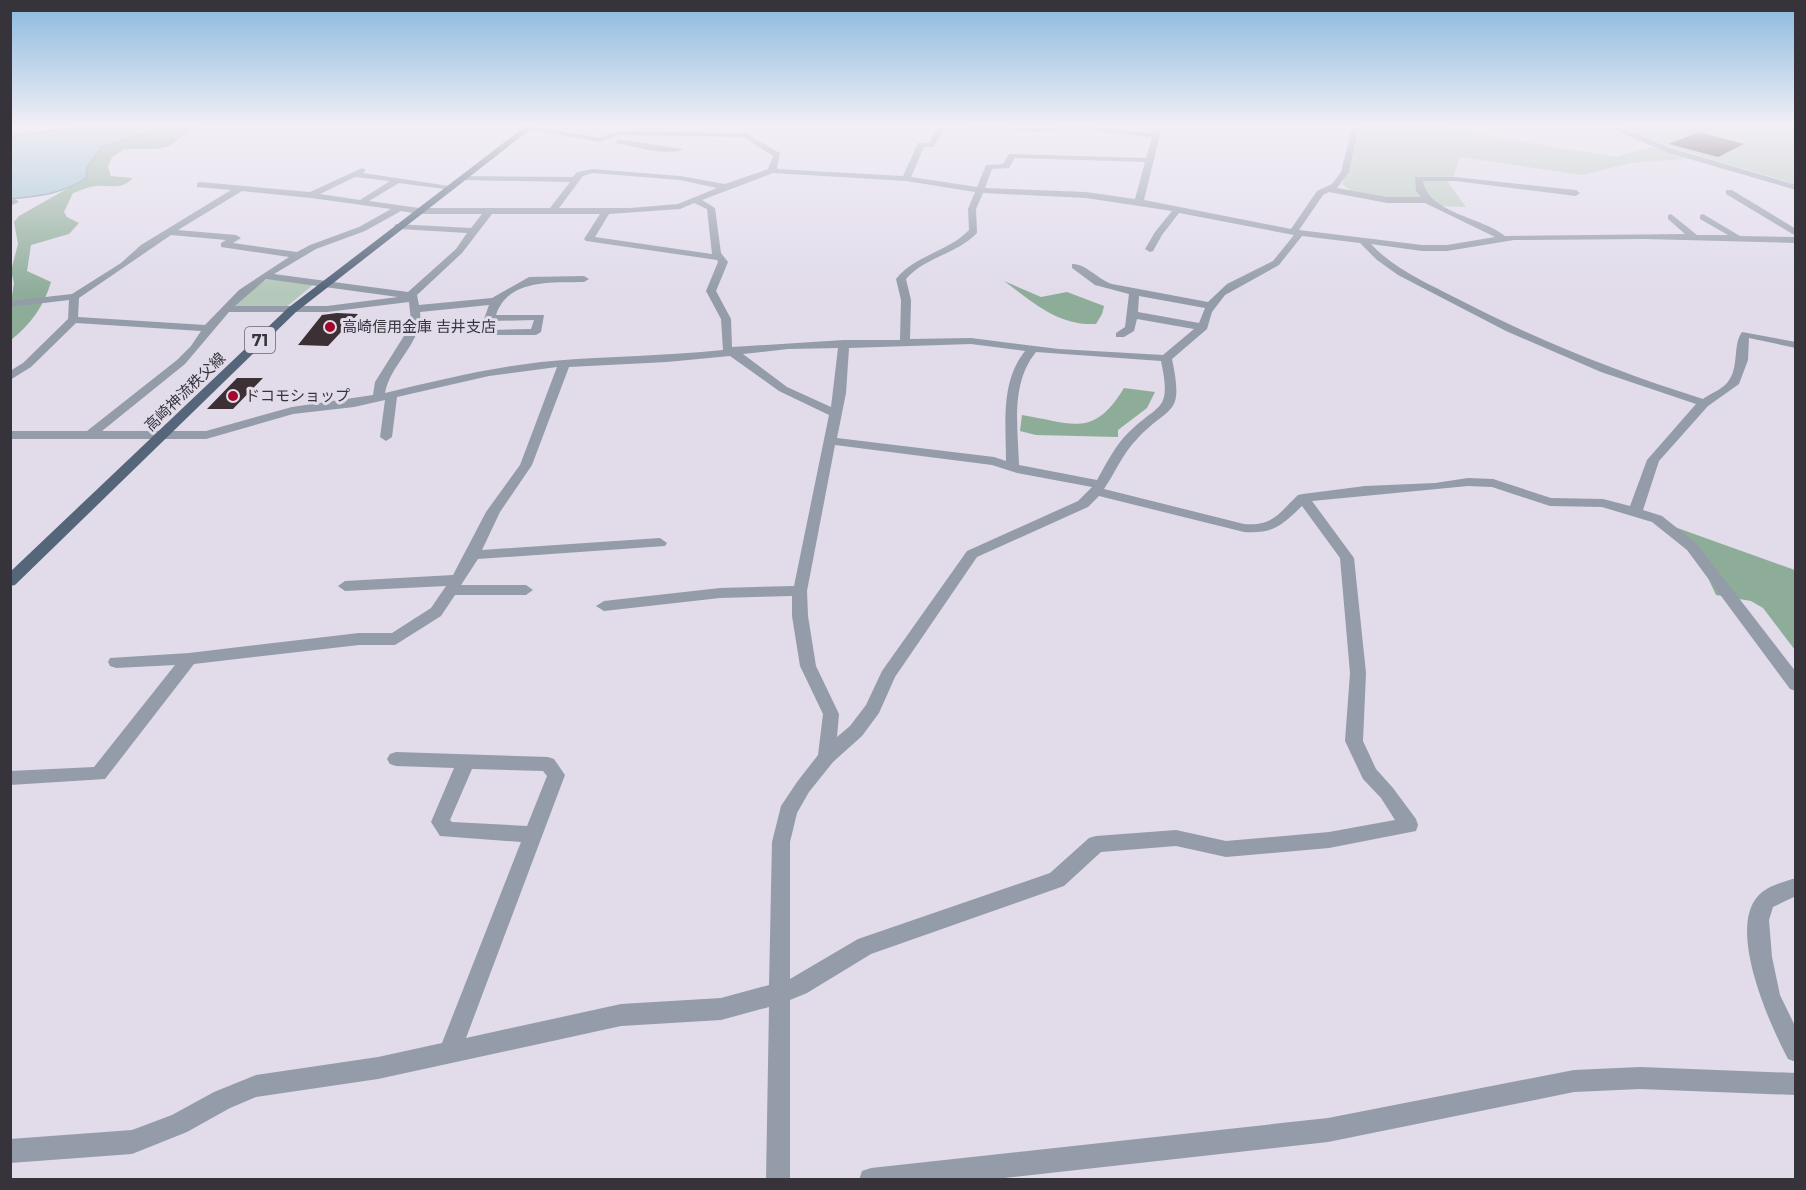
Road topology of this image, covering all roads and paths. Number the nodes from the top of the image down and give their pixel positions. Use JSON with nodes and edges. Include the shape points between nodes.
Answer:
{"nodes":[{"id":1,"x":576,"y":180,"type":"edge"},
{"id":2,"x":340,"y":181,"type":"edge"},
{"id":3,"x":397,"y":181,"type":"edge"},
{"id":4,"x":409,"y":181,"type":"edge"},
{"id":5,"x":460,"y":181,"type":"edge"},
{"id":6,"x":693,"y":181,"type":"edge"},
{"id":7,"x":745,"y":181,"type":"edge"},
{"id":8,"x":916,"y":181,"type":"edge"},
{"id":9,"x":983,"y":181,"type":"edge"},
{"id":10,"x":1145,"y":181,"type":"edge"},
{"id":11,"x":1339,"y":181,"type":"edge"},
{"id":12,"x":1418,"y":181,"type":"edge"},
{"id":13,"x":1468,"y":181,"type":"edge"},
{"id":14,"x":1771,"y":181,"type":"edge"},
{"id":15,"x":200,"y":184,"type":"dead end"},
{"id":16,"x":452,"y":187,"type":"junction"},
{"id":17,"x":726,"y":187,"type":"junction"},
{"id":18,"x":241,"y":188,"type":"junction"},
{"id":19,"x":1796,"y":188,"type":"edge"},
{"id":20,"x":1327,"y":189,"type":"junction"},
{"id":21,"x":979,"y":190,"type":"junction"},
{"id":22,"x":1729,"y":192,"type":"dead end"},
{"id":23,"x":1576,"y":193,"type":"dead end"},
{"id":24,"x":311,"y":195,"type":"junction"},
{"id":25,"x":1426,"y":200,"type":"junction"},
{"id":26,"x":697,"y":201,"type":"junction"},
{"id":27,"x":362,"y":202,"type":"junction"},
{"id":28,"x":1139,"y":202,"type":"junction"},
{"id":29,"x":400,"y":208,"type":"junction"},
{"id":30,"x":1178,"y":209,"type":"junction"},
{"id":31,"x":419,"y":211,"type":"junction"},
{"id":32,"x":489,"y":211,"type":"junction"},
{"id":33,"x":553,"y":211,"type":"junction"},
{"id":34,"x":606,"y":211,"type":"junction"},
{"id":35,"x":1671,"y":217,"type":"dead end"},
{"id":36,"x":1703,"y":217,"type":"dead end"},
{"id":37,"x":399,"y":226,"type":"junction"},
{"id":38,"x":472,"y":231,"type":"junction"},
{"id":39,"x":171,"y":232,"type":"junction"},
{"id":40,"x":1297,"y":232,"type":"junction"},
{"id":41,"x":1796,"y":233,"type":"edge"},
{"id":42,"x":1694,"y":237,"type":"junction"},
{"id":43,"x":1739,"y":237,"type":"junction"},
{"id":44,"x":1503,"y":239,"type":"junction"},
{"id":45,"x":1362,"y":240,"type":"junction"},
{"id":46,"x":1796,"y":240,"type":"edge"},
{"id":47,"x":1150,"y":249,"type":"dead end"},
{"id":48,"x":296,"y":255,"type":"junction"},
{"id":49,"x":721,"y":258,"type":"junction"},
{"id":50,"x":1075,"y":266,"type":"dead end"},
{"id":51,"x":264,"y":276,"type":"junction"},
{"id":52,"x":584,"y":279,"type":"dead end"},
{"id":53,"x":324,"y":284,"type":"junction"},
{"id":54,"x":1135,"y":292,"type":"junction"},
{"id":55,"x":413,"y":296,"type":"junction"},
{"id":56,"x":74,"y":297,"type":"junction"},
{"id":57,"x":495,"y":301,"type":"junction"},
{"id":58,"x":10,"y":304,"type":"edge"},
{"id":59,"x":1211,"y":306,"type":"junction"},
{"id":60,"x":227,"y":309,"type":"junction"},
{"id":61,"x":414,"y":309,"type":"junction"},
{"id":62,"x":292,"y":310,"type":"junction"},
{"id":63,"x":1135,"y":315,"type":"junction"},
{"id":64,"x":489,"y":318,"type":"junction"},
{"id":65,"x":73,"y":320,"type":"junction"},
{"id":66,"x":1203,"y":327,"type":"junction"},
{"id":67,"x":208,"y":328,"type":"junction"},
{"id":68,"x":1120,"y":335,"type":"dead end"},
{"id":69,"x":905,"y":342,"type":"junction"},
{"id":70,"x":844,"y":343,"type":"junction"},
{"id":71,"x":1796,"y":345,"type":"edge"},
{"id":72,"x":1033,"y":349,"type":"junction"},
{"id":73,"x":730,"y":352,"type":"junction"},
{"id":74,"x":1166,"y":358,"type":"junction"},
{"id":75,"x":564,"y":364,"type":"junction"},
{"id":76,"x":27,"y":365,"type":"junction"},
{"id":77,"x":10,"y":369,"type":"edge"},
{"id":78,"x":10,"y":377,"type":"edge"},
{"id":79,"x":385,"y":397,"type":"junction"},
{"id":80,"x":1704,"y":403,"type":"junction"},
{"id":81,"x":835,"y":413,"type":"junction"},
{"id":82,"x":91,"y":434,"type":"junction"},
{"id":83,"x":10,"y":435,"type":"edge"},
{"id":84,"x":160,"y":436,"type":"junction"},
{"id":85,"x":386,"y":437,"type":"dead end"},
{"id":86,"x":830,"y":441,"type":"junction"},
{"id":87,"x":1013,"y":468,"type":"junction"},
{"id":88,"x":1097,"y":488,"type":"junction"},
{"id":89,"x":1303,"y":498,"type":"junction"},
{"id":90,"x":1635,"y":512,"type":"junction"},
{"id":91,"x":660,"y":543,"type":"dead end"},
{"id":92,"x":472,"y":555,"type":"junction"},
{"id":93,"x":10,"y":581,"type":"edge"},
{"id":94,"x":454,"y":585,"type":"junction"},
{"id":95,"x":345,"y":586,"type":"dead end"},
{"id":96,"x":525,"y":590,"type":"dead end"},
{"id":97,"x":800,"y":591,"type":"junction"},
{"id":98,"x":604,"y":606,"type":"dead end"},
{"id":99,"x":189,"y":659,"type":"junction"},
{"id":100,"x":116,"y":662,"type":"dead end"},
{"id":101,"x":1796,"y":685,"type":"edge"},
{"id":102,"x":827,"y":757,"type":"junction"},
{"id":103,"x":396,"y":759,"type":"dead end"},
{"id":104,"x":466,"y":761,"type":"junction"},
{"id":105,"x":10,"y":778,"type":"edge"},
{"id":106,"x":533,"y":834,"type":"junction"},
{"id":107,"x":1796,"y":887,"type":"edge"},
{"id":108,"x":780,"y":993,"type":"junction"},
{"id":109,"x":1796,"y":1051,"type":"edge"},
{"id":110,"x":449,"y":1053,"type":"junction"},
{"id":111,"x":1796,"y":1084,"type":"edge"},
{"id":112,"x":10,"y":1151,"type":"edge"},
{"id":113,"x":778,"y":1179,"type":"edge"},
{"id":114,"x":871,"y":1179,"type":"edge"}],
"edges":[{"from":1,"to":33,"type":"street"},
{"from":2,"to":24,"type":"street"},
{"from":3,"to":27,"type":"street"},
{"from":4,"to":16,"type":"street"},
{"from":5,"to":16,"type":"main road","name":"高崎神流秩父線","number":"71"},
{"from":6,"to":17,"type":"street"},
{"from":7,"to":17,"type":"street"},
{"from":8,"to":21,"type":"street"},
{"from":9,"to":21,"type":"street"},
{"from":10,"to":28,"type":"street"},
{"from":11,"to":20,"type":"street"},
{"from":12,"to":25,"type":"street","via":[[1418,189]]},
{"from":13,"to":23,"type":"street"},
{"from":14,"to":19,"type":"street"},
{"from":15,"to":18,"type":"street"},
{"from":16,"to":31,"type":"main road","name":"高崎神流秩父線","number":"71"},
{"from":17,"to":26,"type":"street"},
{"from":18,"to":24,"type":"street"},
{"from":18,"to":39,"type":"street"},
{"from":20,"to":25,"type":"street","via":[[1387,200]]},
{"from":20,"to":40,"type":"street","via":[[1320,193]]},
{"from":21,"to":28,"type":"street","via":[[1086,195]]},
{"from":21,"to":69,"type":"street","via":[[972,209],[974,231],[970,237],[915,265],[901,279],[906,300]]},
{"from":22,"to":41,"type":"street"},
{"from":24,"to":27,"type":"street"},
{"from":25,"to":44,"type":"street"},
{"from":26,"to":34,"type":"street","via":[[668,208]]},
{"from":26,"to":49,"type":"street","via":[[711,208],[716,253]]},
{"from":27,"to":29,"type":"street"},
{"from":28,"to":30,"type":"street"},
{"from":29,"to":31,"type":"street"},
{"from":29,"to":48,"type":"street","via":[[376,223]]},
{"from":30,"to":40,"type":"street"},
{"from":30,"to":47,"type":"street"},
{"from":31,"to":32,"type":"street"},
{"from":31,"to":37,"type":"main road","name":"高崎神流秩父線","number":"71"},
{"from":32,"to":33,"type":"street"},
{"from":32,"to":38,"type":"street"},
{"from":33,"to":34,"type":"street"},
{"from":34,"to":49,"type":"street","via":[[589,239]]},
{"from":35,"to":42,"type":"street"},
{"from":36,"to":43,"type":"street"},
{"from":37,"to":38,"type":"street"},
{"from":37,"to":53,"type":"main road","name":"高崎神流秩父線","number":"71"},
{"from":38,"to":55,"type":"street","via":[[459,251]]},
{"from":39,"to":48,"type":"street","via":[[224,235],[236,238],[224,245]]},
{"from":39,"to":56,"type":"street"},
{"from":40,"to":45,"type":"street"},
{"from":40,"to":59,"type":"street","via":[[1277,262],[1222,291]]},
{"from":42,"to":43,"type":"street"},
{"from":42,"to":44,"type":"street"},
{"from":43,"to":46,"type":"street"},
{"from":44,"to":45,"type":"street","via":[[1435,249]]},
{"from":45,"to":80,"type":"street","via":[[1404,275],[1519,335],[1632,382]]},
{"from":48,"to":51,"type":"street"},
{"from":49,"to":73,"type":"street","via":[[712,295],[724,314],[725,341]]},
{"from":50,"to":54,"type":"street","via":[[1099,283]]},
{"from":51,"to":53,"type":"street"},
{"from":51,"to":60,"type":"street"},
{"from":52,"to":57,"type":"street","via":[[529,280]]},
{"from":53,"to":55,"type":"street"},
{"from":53,"to":62,"type":"main road","name":"高崎神流秩父線","number":"71"},
{"from":54,"to":59,"type":"street"},
{"from":54,"to":63,"type":"street"},
{"from":55,"to":61,"type":"street"},
{"from":55,"to":62,"type":"street","via":[[374,304]]},
{"from":56,"to":58,"type":"street"},
{"from":56,"to":65,"type":"street"},
{"from":57,"to":61,"type":"street"},
{"from":57,"to":64,"type":"street"},
{"from":59,"to":66,"type":"street"},
{"from":60,"to":62,"type":"street"},
{"from":60,"to":67,"type":"street"},
{"from":61,"to":79,"type":"street","via":[[414,328],[381,382]]},
{"from":62,"to":84,"type":"main road","name":"高崎神流秩父線","number":"71"},
{"from":63,"to":66,"type":"street"},
{"from":63,"to":68,"type":"street","via":[[1130,329]]},
{"from":64,"to":64,"type":"street","via":[[484,333],[536,332],[540,317]]},
{"from":65,"to":67,"type":"street"},
{"from":65,"to":76,"type":"street"},
{"from":66,"to":74,"type":"street"},
{"from":67,"to":82,"type":"street","via":[[181,362]]},
{"from":69,"to":70,"type":"street"},
{"from":69,"to":72,"type":"street","via":[[970,341]]},
{"from":70,"to":73,"type":"street"},
{"from":70,"to":81,"type":"street"},
{"from":71,"to":80,"type":"street","via":[[1746,334],[1733,384]]},
{"from":72,"to":74,"type":"street"},
{"from":72,"to":87,"type":"street","via":[[1023,358],[1013,391]]},
{"from":73,"to":75,"type":"street"},
{"from":73,"to":81,"type":"street","via":[[783,389]]},
{"from":74,"to":88,"type":"street","via":[[1171,397],[1167,406],[1132,436]]},
{"from":75,"to":79,"type":"street","via":[[489,373]]},
{"from":75,"to":92,"type":"street","via":[[526,465],[493,512]]},
{"from":76,"to":77,"type":"street"},
{"from":76,"to":78,"type":"street"},
{"from":79,"to":84,"type":"street","via":[[292,411],[220,433]]},
{"from":79,"to":85,"type":"street"},
{"from":80,"to":90,"type":"street","via":[[1653,460]]},
{"from":81,"to":86,"type":"street"},
{"from":82,"to":83,"type":"street"},
{"from":82,"to":84,"type":"street"},
{"from":84,"to":93,"type":"main road","name":"高崎神流秩父線","number":"71"},
{"from":86,"to":87,"type":"street","via":[[977,459]]},
{"from":86,"to":97,"type":"street"},
{"from":87,"to":88,"type":"street"},
{"from":88,"to":89,"type":"street","via":[[1259,529],[1274,525]]},
{"from":88,"to":102,"type":"street","via":[[1083,504],[972,554],[888,675],[873,708],[856,731]]},
{"from":89,"to":90,"type":"street","via":[[1365,490],[1493,483],[1550,502],[1603,503]]},
{"from":89,"to":108,"type":"street","via":[[1347,558],[1358,673],[1354,741],[1369,774],[1410,825],[1329,840],[1226,849],[1176,838],[1096,844],[1056,880],[864,946],[800,986]]},
{"from":90,"to":101,"type":"street","via":[[1657,519],[1692,547]]},
{"from":91,"to":92,"type":"street"},
{"from":92,"to":94,"type":"street"},
{"from":94,"to":95,"type":"street"},
{"from":94,"to":96,"type":"street"},
{"from":94,"to":99,"type":"street","via":[[436,612],[395,639]]},
{"from":97,"to":98,"type":"street","via":[[720,593]]},
{"from":97,"to":102,"type":"street","via":[[808,666],[831,714]]},
{"from":99,"to":100,"type":"street"},
{"from":99,"to":105,"type":"street","via":[[99,774]]},
{"from":102,"to":108,"type":"street","via":[[788,812],[781,842]]},
{"from":103,"to":104,"type":"street"},
{"from":104,"to":106,"type":"street","via":[[548,764],[556,775]]},
{"from":104,"to":106,"type":"street","via":[[440,822],[447,830]]},
{"from":106,"to":110,"type":"street"},
{"from":107,"to":109,"type":"street","via":[[1777,893],[1762,905],[1758,921],[1767,988]]},
{"from":108,"to":110,"type":"street","via":[[721,1008],[621,1015]]},
{"from":108,"to":113,"type":"street"},
{"from":110,"to":112,"type":"street","via":[[256,1086],[132,1143]]},
{"from":111,"to":114,"type":"street","via":[[1640,1078],[1574,1081],[1328,1130]]}]}
